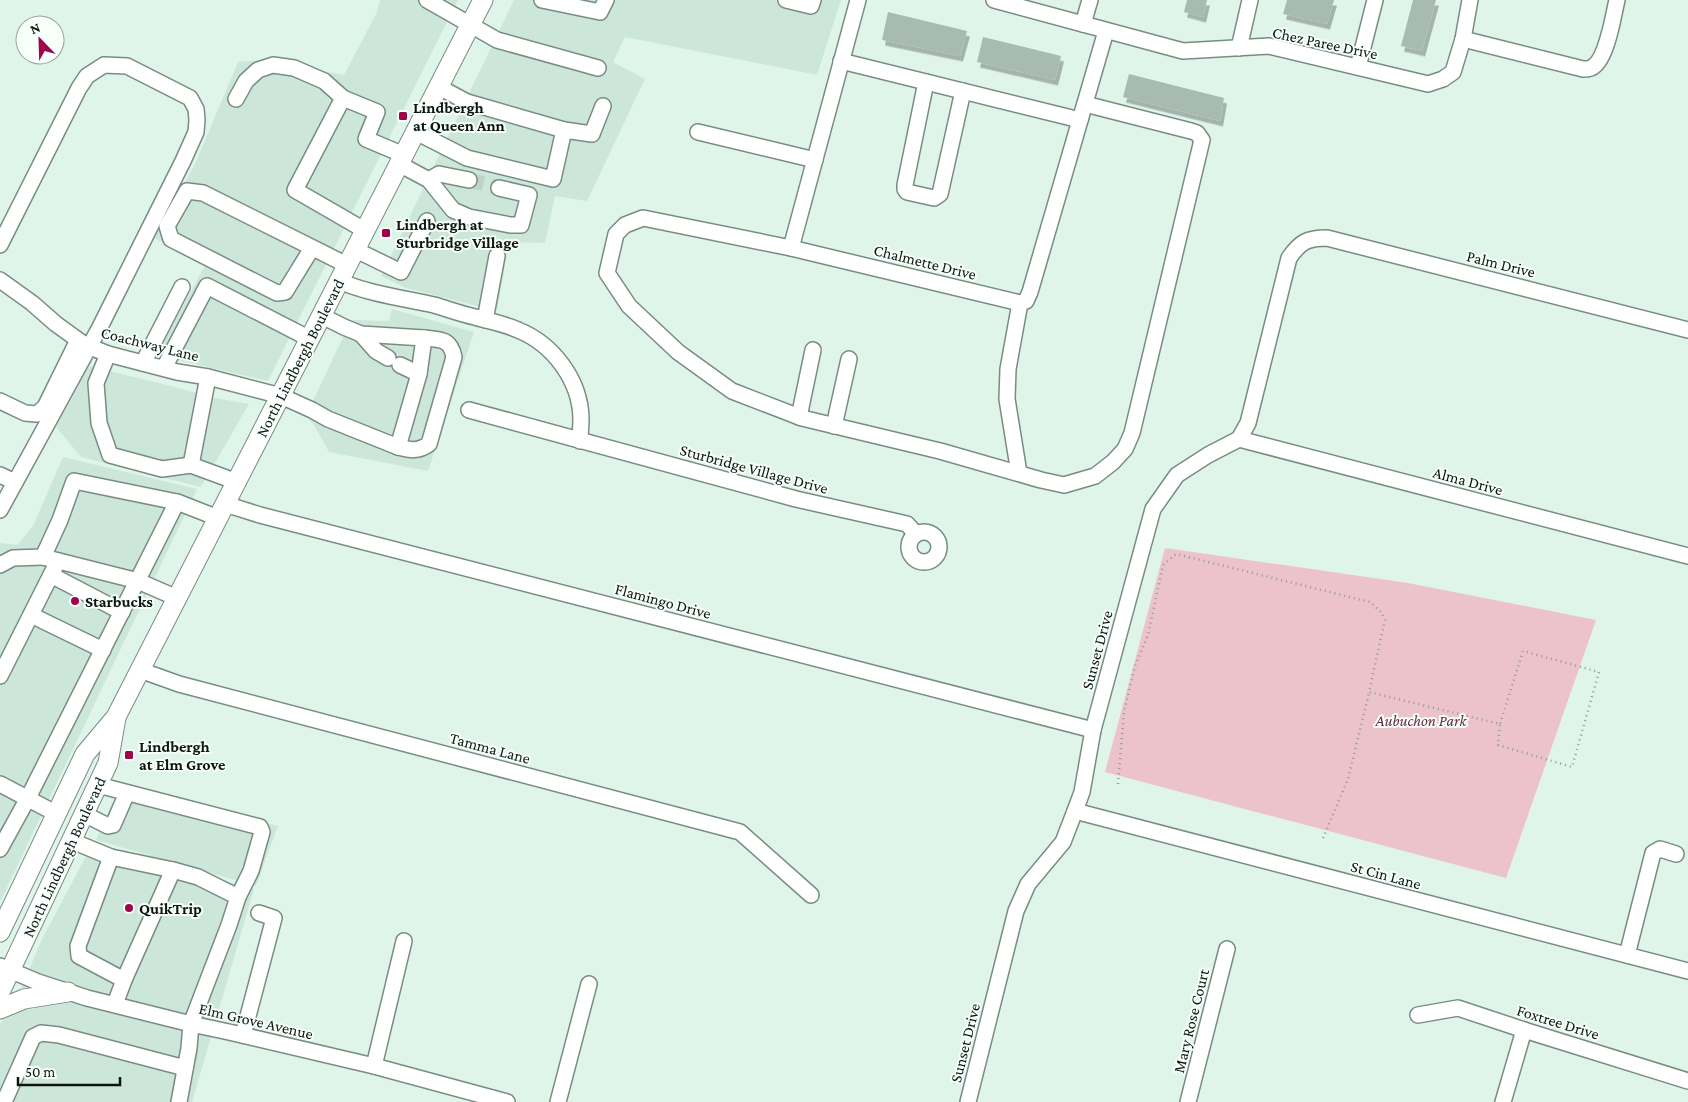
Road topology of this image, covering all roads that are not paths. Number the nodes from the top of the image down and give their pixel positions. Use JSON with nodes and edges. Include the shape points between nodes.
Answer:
{"nodes":[{"id":1,"x":427,"y":0,"type":"edge"},
{"id":2,"x":483,"y":0,"type":"edge"},
{"id":3,"x":546,"y":0,"type":"edge"},
{"id":4,"x":606,"y":0,"type":"edge"},
{"id":5,"x":786,"y":0,"type":"edge"},
{"id":6,"x":813,"y":0,"type":"edge"},
{"id":7,"x":858,"y":0,"type":"edge"},
{"id":8,"x":994,"y":0,"type":"edge"},
{"id":9,"x":1090,"y":0,"type":"edge"},
{"id":10,"x":1250,"y":0,"type":"edge"},
{"id":11,"x":1375,"y":0,"type":"edge"},
{"id":12,"x":1470,"y":0,"type":"edge"},
{"id":13,"x":1617,"y":0,"type":"edge"},
{"id":14,"x":471,"y":24,"type":"junction"},
{"id":15,"x":1083,"y":24,"type":"junction"},
{"id":16,"x":1106,"y":31,"type":"junction"},
{"id":17,"x":1463,"y":39,"type":"junction"},
{"id":18,"x":1240,"y":48,"type":"junction"},
{"id":19,"x":841,"y":61,"type":"junction"},
{"id":20,"x":1358,"y":67,"type":"junction"},
{"id":21,"x":598,"y":68,"type":"dead end"},
{"id":22,"x":926,"y":82,"type":"junction"},
{"id":23,"x":438,"y":87,"type":"junction"},
{"id":24,"x":963,"y":91,"type":"junction"},
{"id":25,"x":342,"y":98,"type":"junction"},
{"id":26,"x":236,"y":99,"type":"dead end"},
{"id":27,"x":1085,"y":104,"type":"junction"},
{"id":28,"x":603,"y":106,"type":"dead end"},
{"id":29,"x":1080,"y":120,"type":"junction"},
{"id":30,"x":564,"y":130,"type":"junction"},
{"id":31,"x":416,"y":132,"type":"junction"},
{"id":32,"x":698,"y":132,"type":"dead end"},
{"id":33,"x":401,"y":160,"type":"junction"},
{"id":34,"x":814,"y":160,"type":"junction"},
{"id":35,"x":429,"y":180,"type":"junction"},
{"id":36,"x":469,"y":180,"type":"tunnel mouth"},
{"id":37,"x":499,"y":188,"type":"tunnel mouth"},
{"id":38,"x":427,"y":221,"type":"dead end"},
{"id":39,"x":366,"y":231,"type":"junction"},
{"id":40,"x":0,"y":245,"type":"edge"},
{"id":41,"x":312,"y":248,"type":"junction"},
{"id":42,"x":791,"y":248,"type":"junction"},
{"id":43,"x":497,"y":256,"type":"dead end"},
{"id":44,"x":347,"y":265,"type":"junction"},
{"id":45,"x":0,"y":280,"type":"edge"},
{"id":46,"x":182,"y":288,"type":"dead end"},
{"id":47,"x":1020,"y":303,"type":"junction"},
{"id":48,"x":322,"y":316,"type":"junction"},
{"id":49,"x":486,"y":320,"type":"junction"},
{"id":50,"x":1688,"y":330,"type":"edge"},
{"id":51,"x":361,"y":334,"type":"junction"},
{"id":52,"x":424,"y":338,"type":"junction"},
{"id":53,"x":310,"y":339,"type":"junction"},
{"id":54,"x":84,"y":343,"type":"junction"},
{"id":55,"x":813,"y":350,"type":"dead end"},
{"id":56,"x":108,"y":354,"type":"junction"},
{"id":57,"x":849,"y":359,"type":"dead end"},
{"id":58,"x":143,"y":363,"type":"junction"},
{"id":59,"x":164,"y":368,"type":"junction"},
{"id":60,"x":419,"y":374,"type":"junction"},
{"id":61,"x":208,"y":377,"type":"junction"},
{"id":62,"x":280,"y":396,"type":"junction"},
{"id":63,"x":0,"y":401,"type":"edge"},
{"id":64,"x":470,"y":410,"type":"dead end"},
{"id":65,"x":799,"y":417,"type":"junction"},
{"id":66,"x":834,"y":426,"type":"junction"},
{"id":67,"x":1239,"y":440,"type":"junction"},
{"id":68,"x":580,"y":441,"type":"junction"},
{"id":69,"x":398,"y":447,"type":"junction"},
{"id":70,"x":191,"y":465,"type":"junction"},
{"id":71,"x":1019,"y":473,"type":"junction"},
{"id":72,"x":0,"y":475,"type":"edge"},
{"id":73,"x":15,"y":482,"type":"junction"},
{"id":74,"x":237,"y":482,"type":"junction"},
{"id":75,"x":177,"y":502,"type":"junction"},
{"id":76,"x":0,"y":510,"type":"edge"},
{"id":77,"x":222,"y":511,"type":"junction"},
{"id":78,"x":916,"y":534,"type":"dead end"},
{"id":79,"x":1688,"y":556,"type":"edge"},
{"id":80,"x":43,"y":557,"type":"junction"},
{"id":81,"x":58,"y":561,"type":"junction"},
{"id":82,"x":0,"y":565,"type":"edge"},
{"id":83,"x":51,"y":576,"type":"junction"},
{"id":84,"x":138,"y":581,"type":"junction"},
{"id":85,"x":177,"y":598,"type":"junction"},
{"id":86,"x":122,"y":612,"type":"junction"},
{"id":87,"x":31,"y":615,"type":"junction"},
{"id":88,"x":102,"y":650,"type":"junction"},
{"id":89,"x":140,"y":670,"type":"junction"},
{"id":90,"x":0,"y":676,"type":"edge"},
{"id":91,"x":116,"y":717,"type":"junction"},
{"id":92,"x":1093,"y":730,"type":"junction"},
{"id":93,"x":0,"y":784,"type":"edge"},
{"id":94,"x":98,"y":785,"type":"junction"},
{"id":95,"x":127,"y":792,"type":"junction"},
{"id":96,"x":28,"y":798,"type":"junction"},
{"id":97,"x":1075,"y":811,"type":"junction"},
{"id":98,"x":57,"y":814,"type":"junction"},
{"id":99,"x":84,"y":814,"type":"junction"},
{"id":100,"x":72,"y":841,"type":"junction"},
{"id":101,"x":0,"y":849,"type":"edge"},
{"id":102,"x":1676,"y":854,"type":"dead end"},
{"id":103,"x":112,"y":857,"type":"junction"},
{"id":104,"x":173,"y":870,"type":"junction"},
{"id":105,"x":18,"y":896,"type":"junction"},
{"id":106,"x":238,"y":896,"type":"junction"},
{"id":107,"x":811,"y":896,"type":"dead end"},
{"id":108,"x":0,"y":909,"type":"edge"},
{"id":109,"x":259,"y":913,"type":"dead end"},
{"id":110,"x":0,"y":932,"type":"edge"},
{"id":111,"x":404,"y":941,"type":"dead end"},
{"id":112,"x":1227,"y":949,"type":"dead end"},
{"id":113,"x":1626,"y":955,"type":"junction"},
{"id":114,"x":5,"y":968,"type":"edge"},
{"id":115,"x":1688,"y":971,"type":"edge"},
{"id":116,"x":124,"y":980,"type":"junction"},
{"id":117,"x":589,"y":984,"type":"dead end"},
{"id":118,"x":0,"y":992,"type":"edge"},
{"id":119,"x":68,"y":992,"type":"junction"},
{"id":120,"x":115,"y":1004,"type":"junction"},
{"id":121,"x":0,"y":1009,"type":"edge"},
{"id":122,"x":1418,"y":1015,"type":"dead end"},
{"id":123,"x":191,"y":1024,"type":"junction"},
{"id":124,"x":1524,"y":1030,"type":"junction"},
{"id":125,"x":243,"y":1035,"type":"junction"},
{"id":126,"x":374,"y":1066,"type":"junction"},
{"id":127,"x":185,"y":1068,"type":"junction"},
{"id":128,"x":1688,"y":1081,"type":"edge"},
{"id":129,"x":4,"y":1102,"type":"edge"},
{"id":130,"x":179,"y":1102,"type":"edge"},
{"id":131,"x":507,"y":1102,"type":"edge"},
{"id":132,"x":558,"y":1102,"type":"edge"},
{"id":133,"x":968,"y":1102,"type":"edge"},
{"id":134,"x":1188,"y":1102,"type":"edge"},
{"id":135,"x":1503,"y":1102,"type":"edge"}],
"edges":[{"from":1,"to":14,"type":"street"},
{"from":2,"to":14,"type":"main road","name":"North Lindbergh Boulevard"},
{"from":3,"to":4,"type":"street","via":[[600,12]]},
{"from":5,"to":6,"type":"street","via":[[811,6]]},
{"from":7,"to":19,"type":"street"},
{"from":8,"to":15,"type":"street","name":"Chez Paree Drive"},
{"from":9,"to":15,"type":"street"},
{"from":10,"to":18,"type":"street"},
{"from":11,"to":20,"type":"street"},
{"from":12,"to":17,"type":"street"},
{"from":13,"to":17,"type":"street","via":[[1603,52],[1591,68],[1583,69]]},
{"from":14,"to":21,"type":"street","via":[[498,40]]},
{"from":14,"to":23,"type":"main road","name":"North Lindbergh Boulevard"},
{"from":15,"to":16,"type":"street","name":"Chez Paree Drive"},
{"from":16,"to":18,"type":"street","name":"Chez Paree Drive","via":[[1183,51]]},
{"from":16,"to":27,"type":"street"},
{"from":17,"to":20,"type":"street","name":"Chez Paree Drive","via":[[1453,72],[1443,80],[1428,84]]},
{"from":18,"to":20,"type":"street","name":"Chez Paree Drive","via":[[1269,46]]},
{"from":19,"to":22,"type":"street"},
{"from":19,"to":34,"type":"street"},
{"from":22,"to":24,"type":"street"},
{"from":22,"to":24,"type":"street","via":[[905,185],[907,192],[934,198],[940,194]]},
{"from":23,"to":30,"type":"street","via":[[467,102]]},
{"from":23,"to":31,"type":"main road","name":"North Lindbergh Boulevard"},
{"from":24,"to":29,"type":"street"},
{"from":25,"to":26,"type":"street","via":[[324,81],[294,68],[273,65],[258,70],[246,81]]},
{"from":25,"to":33,"type":"street","via":[[376,112],[366,139]]},
{"from":25,"to":39,"type":"street","via":[[295,190]]},
{"from":27,"to":29,"type":"street"},
{"from":27,"to":71,"type":"street","name":"Chalmette Drive","via":[[1191,131],[1202,140],[1132,432],[1124,448],[1095,476],[1064,485]]},
{"from":28,"to":30,"type":"street","via":[[592,134]]},
{"from":29,"to":47,"type":"street","via":[[1030,292],[1026,302]]},
{"from":30,"to":31,"type":"street","via":[[553,179],[467,158]]},
{"from":31,"to":33,"type":"main road","name":"North Lindbergh Boulevard"},
{"from":32,"to":34,"type":"street"},
{"from":33,"to":35,"type":"street"},
{"from":33,"to":39,"type":"main road","name":"North Lindbergh Boulevard"},
{"from":34,"to":42,"type":"street"},
{"from":35,"to":36,"type":"street","via":[[439,174]]},
{"from":35,"to":37,"type":"street","via":[[453,210],[469,217],[521,225],[529,195]]},
{"from":38,"to":44,"type":"street","via":[[401,272]]},
{"from":39,"to":44,"type":"main road","name":"North Lindbergh Boulevard"},
{"from":40,"to":54,"type":"street","via":[[87,76],[104,65],[127,66],[190,98],[196,109],[196,132]]},
{"from":41,"to":41,"type":"street","via":[[202,193],[186,191],[167,226],[171,239],[277,293],[285,292]]},
{"from":41,"to":44,"type":"street"},
{"from":42,"to":47,"type":"street","name":"Chalmette Drive"},
{"from":42,"to":65,"type":"street","name":"Chalmette Drive","via":[[643,218],[625,225],[616,234],[607,273],[629,306],[678,352],[732,391]]},
{"from":43,"to":49,"type":"street"},
{"from":44,"to":48,"type":"main road","name":"North Lindbergh Boulevard"},
{"from":44,"to":49,"type":"street","via":[[360,290]]},
{"from":45,"to":54,"type":"street","name":"Coachway Lane"},
{"from":46,"to":58,"type":"street"},
{"from":47,"to":71,"type":"street","via":[[1008,369],[1007,399]]},
{"from":48,"to":51,"type":"street"},
{"from":48,"to":53,"type":"main road","name":"North Lindbergh Boulevard"},
{"from":49,"to":68,"type":"street","via":[[538,340],[563,365],[578,399]]},
{"from":50,"to":67,"type":"street","name":"Palm Drive","via":[[1327,238],[1305,241],[1289,258],[1251,413]]},
{"from":51,"to":52,"type":"street"},
{"from":51,"to":60,"type":"street","via":[[376,351]]},
{"from":52,"to":60,"type":"street"},
{"from":52,"to":69,"type":"street","name":"Coachway Lane","via":[[444,340],[452,348],[454,357],[429,444],[413,451]]},
{"from":53,"to":59,"type":"street","via":[[207,286]]},
{"from":53,"to":62,"type":"main road","name":"North Lindbergh Boulevard"},
{"from":54,"to":56,"type":"street","name":"Coachway Lane"},
{"from":54,"to":63,"type":"street","via":[[45,407],[37,414],[25,413]]},
{"from":54,"to":73,"type":"street"},
{"from":55,"to":65,"type":"street"},
{"from":56,"to":58,"type":"street","name":"Coachway Lane"},
{"from":56,"to":70,"type":"street","via":[[96,383],[99,423],[110,455],[162,469]]},
{"from":57,"to":66,"type":"street"},
{"from":58,"to":59,"type":"street","name":"Coachway Lane"},
{"from":59,"to":61,"type":"street","name":"Coachway Lane"},
{"from":60,"to":69,"type":"street"},
{"from":61,"to":62,"type":"street","name":"Coachway Lane"},
{"from":61,"to":70,"type":"street"},
{"from":62,"to":69,"type":"street","name":"Coachway Lane"},
{"from":62,"to":74,"type":"main road","name":"North Lindbergh Boulevard"},
{"from":64,"to":68,"type":"street","name":"Sturbridge Village Drive"},
{"from":65,"to":66,"type":"street","name":"Chalmette Drive"},
{"from":66,"to":71,"type":"street","name":"Chalmette Drive"},
{"from":67,"to":79,"type":"street","name":"Alma Drive"},
{"from":67,"to":92,"type":"street","name":"Sunset Drive","via":[[1208,455],[1177,476],[1153,509]]},
{"from":68,"to":78,"type":"street","name":"Sturbridge Village Drive","via":[[796,499],[907,524]]},
{"from":70,"to":74,"type":"street"},
{"from":72,"to":73,"type":"street"},
{"from":73,"to":76,"type":"street"},
{"from":74,"to":77,"type":"main road","name":"North Lindbergh Boulevard"},
{"from":75,"to":77,"type":"street","name":"Flamingo Drive"},
{"from":75,"to":80,"type":"street","name":"Flamingo Drive","via":[[74,481]]},
{"from":75,"to":84,"type":"street"},
{"from":77,"to":85,"type":"main road","name":"North Lindbergh Boulevard"},
{"from":77,"to":92,"type":"street","name":"Flamingo Drive","via":[[260,515]]},
{"from":80,"to":81,"type":"street"},
{"from":80,"to":82,"type":"street","via":[[13,558]]},
{"from":81,"to":83,"type":"street"},
{"from":81,"to":84,"type":"street"},
{"from":83,"to":86,"type":"street"},
{"from":83,"to":87,"type":"street"},
{"from":84,"to":85,"type":"street"},
{"from":84,"to":86,"type":"street"},
{"from":85,"to":89,"type":"main road","name":"North Lindbergh Boulevard"},
{"from":86,"to":88,"type":"street"},
{"from":87,"to":88,"type":"street"},
{"from":87,"to":90,"type":"street"},
{"from":88,"to":96,"type":"street"},
{"from":89,"to":91,"type":"main road","name":"North Lindbergh Boulevard"},
{"from":89,"to":107,"type":"street","name":"Tamma Lane","via":[[179,684],[740,832]]},
{"from":91,"to":94,"type":"main road","name":"North Lindbergh Boulevard","via":[[108,763]]},
{"from":91,"to":98,"type":"main road","name":"North Lindbergh Boulevard","via":[[85,754]]},
{"from":92,"to":97,"type":"street","name":"Sunset Drive","via":[[1082,792]]},
{"from":93,"to":96,"type":"street"},
{"from":94,"to":95,"type":"street"},
{"from":94,"to":99,"type":"main road","name":"North Lindbergh Boulevard"},
{"from":95,"to":99,"type":"street","via":[[113,825],[108,826]]},
{"from":95,"to":106,"type":"street","via":[[260,827],[262,832],[251,872]]},
{"from":96,"to":98,"type":"street"},
{"from":96,"to":101,"type":"street"},
{"from":97,"to":113,"type":"street","name":"St Cin Lane"},
{"from":97,"to":133,"type":"street","name":"Sunset Drive","via":[[1063,842],[1028,884],[1016,911]]},
{"from":98,"to":105,"type":"main road","name":"North Lindbergh Boulevard"},
{"from":99,"to":100,"type":"main road","name":"North Lindbergh Boulevard"},
{"from":100,"to":103,"type":"street"},
{"from":100,"to":114,"type":"main road","name":"North Lindbergh Boulevard"},
{"from":102,"to":113,"type":"street","via":[[1660,849],[1654,853]]},
{"from":103,"to":104,"type":"street"},
{"from":103,"to":116,"type":"street","via":[[78,946],[79,956]]},
{"from":104,"to":106,"type":"street","via":[[198,877]]},
{"from":104,"to":116,"type":"street"},
{"from":105,"to":108,"type":"main road"},
{"from":105,"to":110,"type":"main road","name":"North Lindbergh Boulevard"},
{"from":106,"to":123,"type":"street"},
{"from":109,"to":125,"type":"street","via":[[274,918]]},
{"from":111,"to":126,"type":"street"},
{"from":112,"to":134,"type":"street","name":"Mary Rose Court"},
{"from":113,"to":115,"type":"street","name":"St Cin Lane"},
{"from":114,"to":118,"type":"main road","name":"North Lindbergh Boulevard"},
{"from":114,"to":119,"type":"street","name":"Elm Grove Avenue"},
{"from":116,"to":120,"type":"street"},
{"from":117,"to":132,"type":"street"},
{"from":119,"to":120,"type":"street","name":"Elm Grove Avenue"},
{"from":119,"to":121,"type":"main road","via":[[24,999]]},
{"from":120,"to":123,"type":"street","name":"Elm Grove Avenue"},
{"from":122,"to":124,"type":"street","name":"Foxtree Drive","via":[[1458,1008]]},
{"from":123,"to":125,"type":"street","name":"Elm Grove Avenue"},
{"from":123,"to":127,"type":"street"},
{"from":124,"to":128,"type":"street","name":"Foxtree Drive"},
{"from":124,"to":135,"type":"street"},
{"from":125,"to":126,"type":"street","name":"Elm Grove Avenue"},
{"from":126,"to":131,"type":"street","name":"Elm Grove Avenue"},
{"from":127,"to":129,"type":"street","via":[[41,1033],[33,1038]]},
{"from":127,"to":130,"type":"street"}]}
